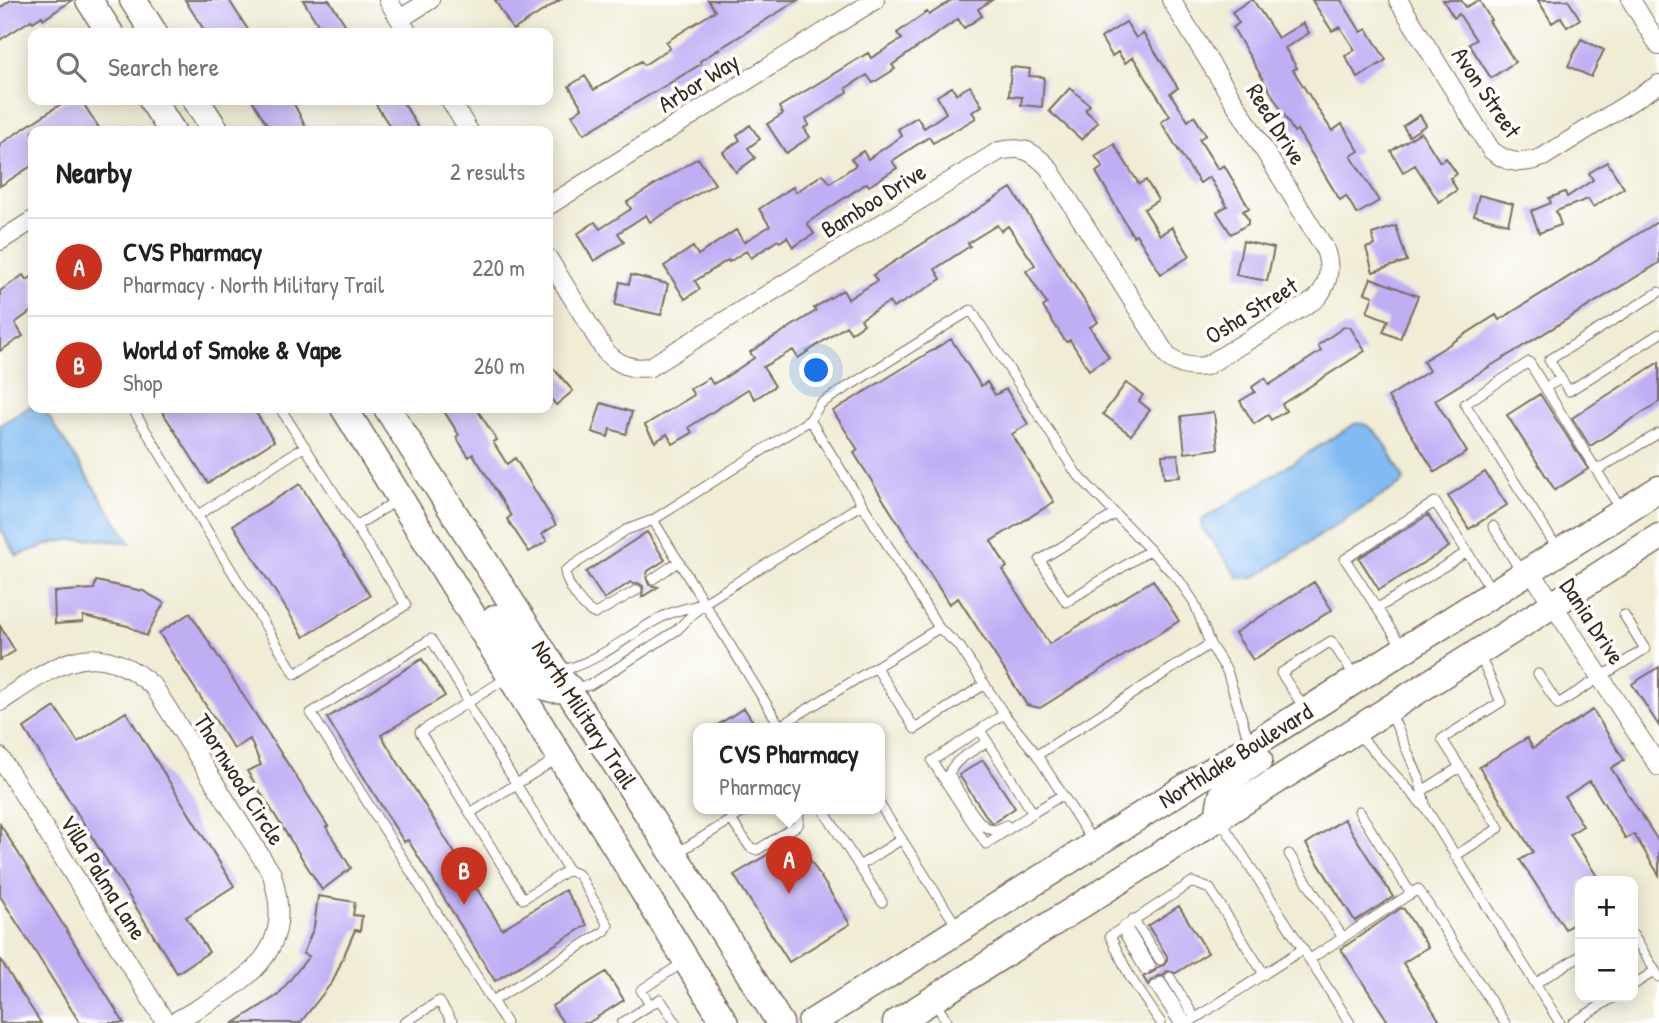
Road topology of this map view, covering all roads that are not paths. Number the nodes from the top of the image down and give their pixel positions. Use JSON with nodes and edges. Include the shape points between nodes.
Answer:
{"nodes":[{"id":1,"x":89,"y":0,"type":"edge"},
{"id":2,"x":133,"y":0,"type":"edge"},
{"id":3,"x":388,"y":0,"type":"edge"},
{"id":4,"x":430,"y":0,"type":"edge"},
{"id":5,"x":875,"y":0,"type":"edge"},
{"id":6,"x":1171,"y":0,"type":"edge"},
{"id":7,"x":1631,"y":0,"type":"edge"},
{"id":8,"x":1400,"y":4,"type":"edge"},
{"id":9,"x":404,"y":26,"type":"edge"},
{"id":10,"x":107,"y":28,"type":"edge"},
{"id":11,"x":151,"y":28,"type":"edge"},
{"id":12,"x":1659,"y":46,"type":"edge"},
{"id":13,"x":1659,"y":84,"type":"edge"},
{"id":14,"x":155,"y":105,"type":"edge"},
{"id":15,"x":199,"y":105,"type":"edge"},
{"id":16,"x":453,"y":105,"type":"edge"},
{"id":17,"x":169,"y":126,"type":"edge"},
{"id":18,"x":213,"y":126,"type":"edge"},
{"id":19,"x":466,"y":126,"type":"edge"},
{"id":20,"x":553,"y":203,"type":"edge"},
{"id":21,"x":28,"y":223,"type":"edge"},
{"id":22,"x":0,"y":242,"type":"edge"},
{"id":23,"x":553,"y":266,"type":"edge"},
{"id":24,"x":1329,"y":278,"type":"joint"},
{"id":25,"x":1659,"y":292,"type":"edge"},
{"id":26,"x":1656,"y":336,"type":"edge"},
{"id":27,"x":1659,"y":350,"type":"edge"},
{"id":28,"x":1189,"y":368,"type":"joint"},
{"id":29,"x":1561,"y":379,"type":"junction"},
{"id":30,"x":1546,"y":387,"type":"junction"},
{"id":31,"x":135,"y":413,"type":"edge"},
{"id":32,"x":284,"y":413,"type":"edge"},
{"id":33,"x":347,"y":413,"type":"edge"},
{"id":34,"x":371,"y":413,"type":"edge"},
{"id":35,"x":390,"y":413,"type":"edge"},
{"id":36,"x":810,"y":420,"type":"junction"},
{"id":37,"x":1658,"y":436,"type":"edge"},
{"id":38,"x":305,"y":446,"type":"junction"},
{"id":39,"x":1597,"y":470,"type":"junction"},
{"id":40,"x":1659,"y":489,"type":"edge"},
{"id":41,"x":862,"y":504,"type":"junction"},
{"id":42,"x":405,"y":507,"type":"junction"},
{"id":43,"x":1623,"y":513,"type":"junction"},
{"id":44,"x":1115,"y":514,"type":"junction"},
{"id":45,"x":198,"y":515,"type":"junction"},
{"id":46,"x":653,"y":520,"type":"junction"},
{"id":47,"x":356,"y":526,"type":"junction"},
{"id":48,"x":1493,"y":526,"type":"dead end"},
{"id":49,"x":464,"y":530,"type":"junction"},
{"id":50,"x":1657,"y":542,"type":"edge"},
{"id":51,"x":1150,"y":550,"type":"junction"},
{"id":52,"x":1467,"y":552,"type":"junction"},
{"id":53,"x":1560,"y":552,"type":"junction"},
{"id":54,"x":678,"y":561,"type":"junction"},
{"id":55,"x":1527,"y":573,"type":"junction"},
{"id":56,"x":653,"y":579,"type":"dead end"},
{"id":57,"x":636,"y":590,"type":"dead end"},
{"id":58,"x":1494,"y":594,"type":"junction"},
{"id":59,"x":705,"y":603,"type":"junction"},
{"id":60,"x":1553,"y":604,"type":"junction"},
{"id":61,"x":1378,"y":608,"type":"junction"},
{"id":62,"x":1624,"y":615,"type":"dead end"},
{"id":63,"x":939,"y":628,"type":"junction"},
{"id":64,"x":1210,"y":644,"type":"junction"},
{"id":65,"x":1404,"y":649,"type":"junction"},
{"id":66,"x":1478,"y":652,"type":"junction"},
{"id":67,"x":876,"y":667,"type":"junction"},
{"id":68,"x":1538,"y":674,"type":"dead end"},
{"id":69,"x":510,"y":676,"type":"junction"},
{"id":70,"x":1600,"y":677,"type":"junction"},
{"id":71,"x":1356,"y":679,"type":"junction"},
{"id":72,"x":563,"y":680,"type":"junction"},
{"id":73,"x":985,"y":684,"type":"junction"},
{"id":74,"x":0,"y":702,"type":"edge"},
{"id":75,"x":467,"y":702,"type":"junction"},
{"id":76,"x":1389,"y":709,"type":"junction"},
{"id":77,"x":1306,"y":710,"type":"junction"},
{"id":78,"x":1004,"y":714,"type":"junction"},
{"id":79,"x":778,"y":723,"type":"edge"},
{"id":80,"x":785,"y":723,"type":"edge"},
{"id":81,"x":980,"y":730,"type":"junction"},
{"id":82,"x":1354,"y":731,"type":"junction"},
{"id":83,"x":987,"y":742,"type":"junction"},
{"id":84,"x":1253,"y":744,"type":"junction"},
{"id":85,"x":1037,"y":755,"type":"junction"},
{"id":86,"x":0,"y":757,"type":"edge"},
{"id":87,"x":560,"y":757,"type":"junction"},
{"id":88,"x":1460,"y":767,"type":"junction"},
{"id":89,"x":1659,"y":767,"type":"edge"},
{"id":90,"x":516,"y":784,"type":"junction"},
{"id":91,"x":1422,"y":791,"type":"junction"},
{"id":92,"x":1062,"y":794,"type":"junction"},
{"id":93,"x":1427,"y":810,"type":"junction"},
{"id":94,"x":1359,"y":811,"type":"dead end"},
{"id":95,"x":470,"y":813,"type":"junction"},
{"id":96,"x":885,"y":813,"type":"edge"},
{"id":97,"x":1033,"y":813,"type":"junction"},
{"id":98,"x":740,"y":814,"type":"edge"},
{"id":99,"x":797,"y":814,"type":"edge"},
{"id":100,"x":826,"y":814,"type":"edge"},
{"id":101,"x":1219,"y":817,"type":"junction"},
{"id":102,"x":731,"y":820,"type":"junction"},
{"id":103,"x":1017,"y":823,"type":"junction"},
{"id":104,"x":902,"y":839,"type":"junction"},
{"id":105,"x":1094,"y":844,"type":"junction"},
{"id":106,"x":1289,"y":854,"type":"dead end"},
{"id":107,"x":674,"y":855,"type":"junction"},
{"id":108,"x":1455,"y":856,"type":"junction"},
{"id":109,"x":859,"y":866,"type":"junction"},
{"id":110,"x":568,"y":870,"type":"junction"},
{"id":111,"x":1411,"y":894,"type":"junction"},
{"id":112,"x":882,"y":902,"type":"dead end"},
{"id":113,"x":1126,"y":924,"type":"junction"},
{"id":114,"x":959,"y":929,"type":"junction"},
{"id":115,"x":1343,"y":938,"type":"junction"},
{"id":116,"x":1635,"y":939,"type":"edge"},
{"id":117,"x":1303,"y":949,"type":"junction"},
{"id":118,"x":1575,"y":959,"type":"edge"},
{"id":119,"x":1160,"y":960,"type":"dead end"},
{"id":120,"x":1310,"y":960,"type":"junction"},
{"id":121,"x":686,"y":961,"type":"junction"},
{"id":122,"x":1148,"y":968,"type":"dead end"},
{"id":123,"x":1264,"y":974,"type":"junction"},
{"id":124,"x":1657,"y":974,"type":"edge"},
{"id":125,"x":1170,"y":977,"type":"dead end"},
{"id":126,"x":1638,"y":983,"type":"edge"},
{"id":127,"x":1536,"y":984,"type":"junction"},
{"id":128,"x":933,"y":999,"type":"junction"},
{"id":129,"x":494,"y":1000,"type":"junction"},
{"id":130,"x":1606,"y":1002,"type":"edge"},
{"id":131,"x":650,"y":1005,"type":"junction"},
{"id":132,"x":1190,"y":1021,"type":"edge"},
{"id":133,"x":166,"y":1023,"type":"edge"},
{"id":134,"x":173,"y":1023,"type":"edge"},
{"id":135,"x":404,"y":1023,"type":"edge"},
{"id":136,"x":453,"y":1023,"type":"edge"},
{"id":137,"x":506,"y":1023,"type":"edge"},
{"id":138,"x":622,"y":1023,"type":"edge"},
{"id":139,"x":676,"y":1023,"type":"edge"},
{"id":140,"x":724,"y":1023,"type":"edge"},
{"id":141,"x":780,"y":1023,"type":"edge"},
{"id":142,"x":811,"y":1023,"type":"edge"},
{"id":143,"x":896,"y":1023,"type":"edge"},
{"id":144,"x":948,"y":1023,"type":"edge"},
{"id":145,"x":1161,"y":1023,"type":"edge"},
{"id":146,"x":1179,"y":1023,"type":"edge"},
{"id":147,"x":1350,"y":1023,"type":"edge"},
{"id":148,"x":1505,"y":1023,"type":"edge"},
{"id":149,"x":1560,"y":1023,"type":"edge"},
{"id":150,"x":1573,"y":1023,"type":"edge"}],
"edges":[{"from":1,"to":10,"type":"main road"},
{"from":2,"to":11,"type":"main road"},
{"from":3,"to":9,"type":"street"},
{"from":4,"to":9,"type":"street"},
{"from":5,"to":20,"type":"street","name":"Arbor Way"},
{"from":6,"to":24,"type":"street","name":"Reed Drive","via":[[1324,247]]},
{"from":7,"to":12,"type":"street"},
{"from":8,"to":13,"type":"street","name":"Avon Street","via":[[1491,150],[1512,162],[1528,163],[1543,157]]},
{"from":14,"to":17,"type":"main road"},
{"from":15,"to":18,"type":"main road"},
{"from":16,"to":19,"type":"street"},
{"from":21,"to":22,"type":"street"},
{"from":23,"to":28,"type":"street","name":"Bamboo Drive","via":[[605,351],[625,366],[650,367],[999,150],[1024,149],[1048,167],[1168,357]]},
{"from":24,"to":28,"type":"street","name":"Osha Street","via":[[1316,299],[1217,362]]},
{"from":25,"to":29,"type":"lane","via":[[1549,360]]},
{"from":26,"to":27,"type":"lane"},
{"from":26,"to":29,"type":"lane","via":[[1569,391]]},
{"from":29,"to":30,"type":"lane"},
{"from":30,"to":39,"type":"lane"},
{"from":30,"to":53,"type":"lane","via":[[1530,362],[1465,404]]},
{"from":31,"to":45,"type":"lane"},
{"from":32,"to":38,"type":"lane"},
{"from":33,"to":42,"type":"main road","name":"North Military Trail"},
{"from":34,"to":49,"type":"main road","via":[[435,512]]},
{"from":35,"to":49,"type":"main road","name":"North Military Trail"},
{"from":36,"to":41,"type":"lane"},
{"from":36,"to":44,"type":"lane","via":[[820,404],[971,310],[1076,473]]},
{"from":36,"to":46,"type":"lane"},
{"from":37,"to":39,"type":"lane"},
{"from":38,"to":45,"type":"lane"},
{"from":38,"to":47,"type":"lane"},
{"from":39,"to":43,"type":"lane"},
{"from":40,"to":43,"type":"main road","name":"Northlake Boulevard"},
{"from":41,"to":59,"type":"lane"},
{"from":41,"to":63,"type":"lane"},
{"from":42,"to":47,"type":"lane"},
{"from":42,"to":69,"type":"main road","name":"North Military Trail"},
{"from":42,"to":72,"type":"main road","via":[[455,558],[526,668],[542,685],[559,690]]},
{"from":43,"to":53,"type":"main road","name":"Northlake Boulevard"},
{"from":44,"to":51,"type":"lane"},
{"from":44,"to":51,"type":"lane","via":[[1040,560],[1066,602]]},
{"from":45,"to":47,"type":"lane","via":[[295,674],[406,605]]},
{"from":46,"to":54,"type":"lane"},
{"from":46,"to":57,"type":"lane","via":[[626,530],[565,571],[587,610],[595,614]]},
{"from":48,"to":55,"type":"lane"},
{"from":49,"to":72,"type":"main road","name":"North Military Trail"},
{"from":50,"to":60,"type":"main road","name":"Northlake Boulevard"},
{"from":51,"to":64,"type":"lane","via":[[1194,602]]},
{"from":52,"to":58,"type":"lane"},
{"from":52,"to":61,"type":"lane"},
{"from":52,"to":61,"type":"lane","via":[[1435,502],[1345,559]]},
{"from":53,"to":55,"type":"main road","name":"Northlake Boulevard"},
{"from":54,"to":56,"type":"lane"},
{"from":54,"to":59,"type":"lane"},
{"from":55,"to":58,"type":"main road","name":"Northlake Boulevard"},
{"from":55,"to":60,"type":"street","name":"Dania Drive"},
{"from":58,"to":65,"type":"main road","name":"Northlake Boulevard"},
{"from":59,"to":72,"type":"lane","via":[[667,615]]},
{"from":59,"to":72,"type":"lane","via":[[677,630],[590,685]]},
{"from":59,"to":79,"type":"lane"},
{"from":60,"to":66,"type":"main road","name":"Northlake Boulevard"},
{"from":60,"to":70,"type":"street","name":"Dania Drive"},
{"from":61,"to":65,"type":"lane"},
{"from":62,"to":70,"type":"lane","via":[[1645,649]]},
{"from":63,"to":67,"type":"lane"},
{"from":63,"to":73,"type":"lane","via":[[960,647]]},
{"from":64,"to":84,"type":"lane","via":[[1227,671]]},
{"from":64,"to":85,"type":"lane"},
{"from":65,"to":71,"type":"main road","name":"Northlake Boulevard"},
{"from":66,"to":76,"type":"main road","name":"Northlake Boulevard"},
{"from":66,"to":88,"type":"lane","via":[[1501,702],[1442,739]]},
{"from":67,"to":73,"type":"lane","via":[[915,729]]},
{"from":67,"to":80,"type":"lane"},
{"from":68,"to":70,"type":"lane","via":[[1558,705]]},
{"from":69,"to":75,"type":"lane"},
{"from":69,"to":87,"type":"main road","name":"North Military Trail"},
{"from":70,"to":89,"type":"street","name":"Dania Drive"},
{"from":71,"to":77,"type":"main road","name":"Northlake Boulevard"},
{"from":71,"to":77,"type":"lane","via":[[1331,641],[1281,673]]},
{"from":71,"to":101,"type":"main road","via":[[1324,716],[1232,777],[1220,797]]},
{"from":72,"to":107,"type":"main road","name":"North Military Trail"},
{"from":73,"to":78,"type":"lane"},
{"from":74,"to":134,"type":"street","name":"Thornwood Circle","via":[[55,667],[85,657],[137,671],[154,687],[272,874],[278,925],[268,952],[253,972]]},
{"from":75,"to":90,"type":"lane"},
{"from":75,"to":95,"type":"lane","via":[[420,732]]},
{"from":75,"to":129,"type":"lane","via":[[431,639],[311,712]]},
{"from":76,"to":82,"type":"main road","name":"Northlake Boulevard"},
{"from":76,"to":91,"type":"lane"},
{"from":77,"to":84,"type":"main road","name":"Northlake Boulevard"},
{"from":78,"to":81,"type":"lane"},
{"from":78,"to":85,"type":"lane"},
{"from":81,"to":83,"type":"lane"},
{"from":81,"to":103,"type":"lane","via":[[932,761],[986,844]]},
{"from":82,"to":93,"type":"lane"},
{"from":82,"to":101,"type":"main road","name":"Northlake Boulevard"},
{"from":83,"to":97,"type":"lane"},
{"from":83,"to":103,"type":"lane","via":[[949,774],[978,820],[989,829]]},
{"from":84,"to":105,"type":"main road","name":"Northlake Boulevard"},
{"from":85,"to":92,"type":"lane"},
{"from":86,"to":133,"type":"street","name":"Villa Palma Lane"},
{"from":87,"to":90,"type":"lane"},
{"from":87,"to":121,"type":"main road","name":"North Military Trail"},
{"from":88,"to":91,"type":"lane"},
{"from":88,"to":108,"type":"lane","via":[[1499,828]]},
{"from":90,"to":95,"type":"lane"},
{"from":90,"to":110,"type":"lane"},
{"from":91,"to":93,"type":"lane"},
{"from":92,"to":97,"type":"lane"},
{"from":92,"to":105,"type":"lane"},
{"from":93,"to":108,"type":"lane"},
{"from":94,"to":111,"type":"lane"},
{"from":95,"to":110,"type":"lane","via":[[523,899]]},
{"from":96,"to":104,"type":"lane"},
{"from":97,"to":103,"type":"lane"},
{"from":98,"to":102,"type":"lane"},
{"from":99,"to":102,"type":"lane","via":[[798,825],[757,850],[750,848]]},
{"from":100,"to":109,"type":"lane"},
{"from":101,"to":117,"type":"lane"},
{"from":101,"to":128,"type":"main road","name":"Northlake Boulevard"},
{"from":102,"to":107,"type":"lane"},
{"from":104,"to":109,"type":"lane"},
{"from":104,"to":114,"type":"lane"},
{"from":105,"to":114,"type":"main road","name":"Northlake Boulevard"},
{"from":106,"to":115,"type":"lane"},
{"from":107,"to":141,"type":"main road","name":"North Military Trail"},
{"from":108,"to":127,"type":"lane"},
{"from":109,"to":112,"type":"lane"},
{"from":110,"to":129,"type":"lane","via":[[581,877],[608,925],[605,931]]},
{"from":111,"to":115,"type":"lane"},
{"from":111,"to":148,"type":"lane","via":[[1418,889]]},
{"from":113,"to":119,"type":"lane"},
{"from":113,"to":122,"type":"lane"},
{"from":113,"to":123,"type":"lane","via":[[1192,882],[1210,889]]},
{"from":113,"to":145,"type":"lane","via":[[1110,936]]},
{"from":114,"to":142,"type":"main road","name":"Northlake Boulevard"},
{"from":115,"to":120,"type":"lane"},
{"from":116,"to":124,"type":"lane"},
{"from":117,"to":120,"type":"lane"},
{"from":117,"to":123,"type":"lane"},
{"from":118,"to":127,"type":"lane"},
{"from":120,"to":147,"type":"lane"},
{"from":121,"to":131,"type":"lane","via":[[641,990]]},
{"from":121,"to":140,"type":"main road","name":"North Military Trail"},
{"from":123,"to":132,"type":"lane"},
{"from":124,"to":126,"type":"lane"},
{"from":125,"to":132,"type":"lane"},
{"from":127,"to":149,"type":"lane"},
{"from":128,"to":143,"type":"main road","name":"Northlake Boulevard"},
{"from":128,"to":144,"type":"lane"},
{"from":129,"to":137,"type":"lane"},
{"from":130,"to":150,"type":"lane"},
{"from":131,"to":138,"type":"lane"},
{"from":131,"to":139,"type":"lane","via":[[660,999]]},
{"from":132,"to":146,"type":"lane","via":[[1158,984]]},
{"from":135,"to":136,"type":"lane","via":[[439,1001]]}]}
